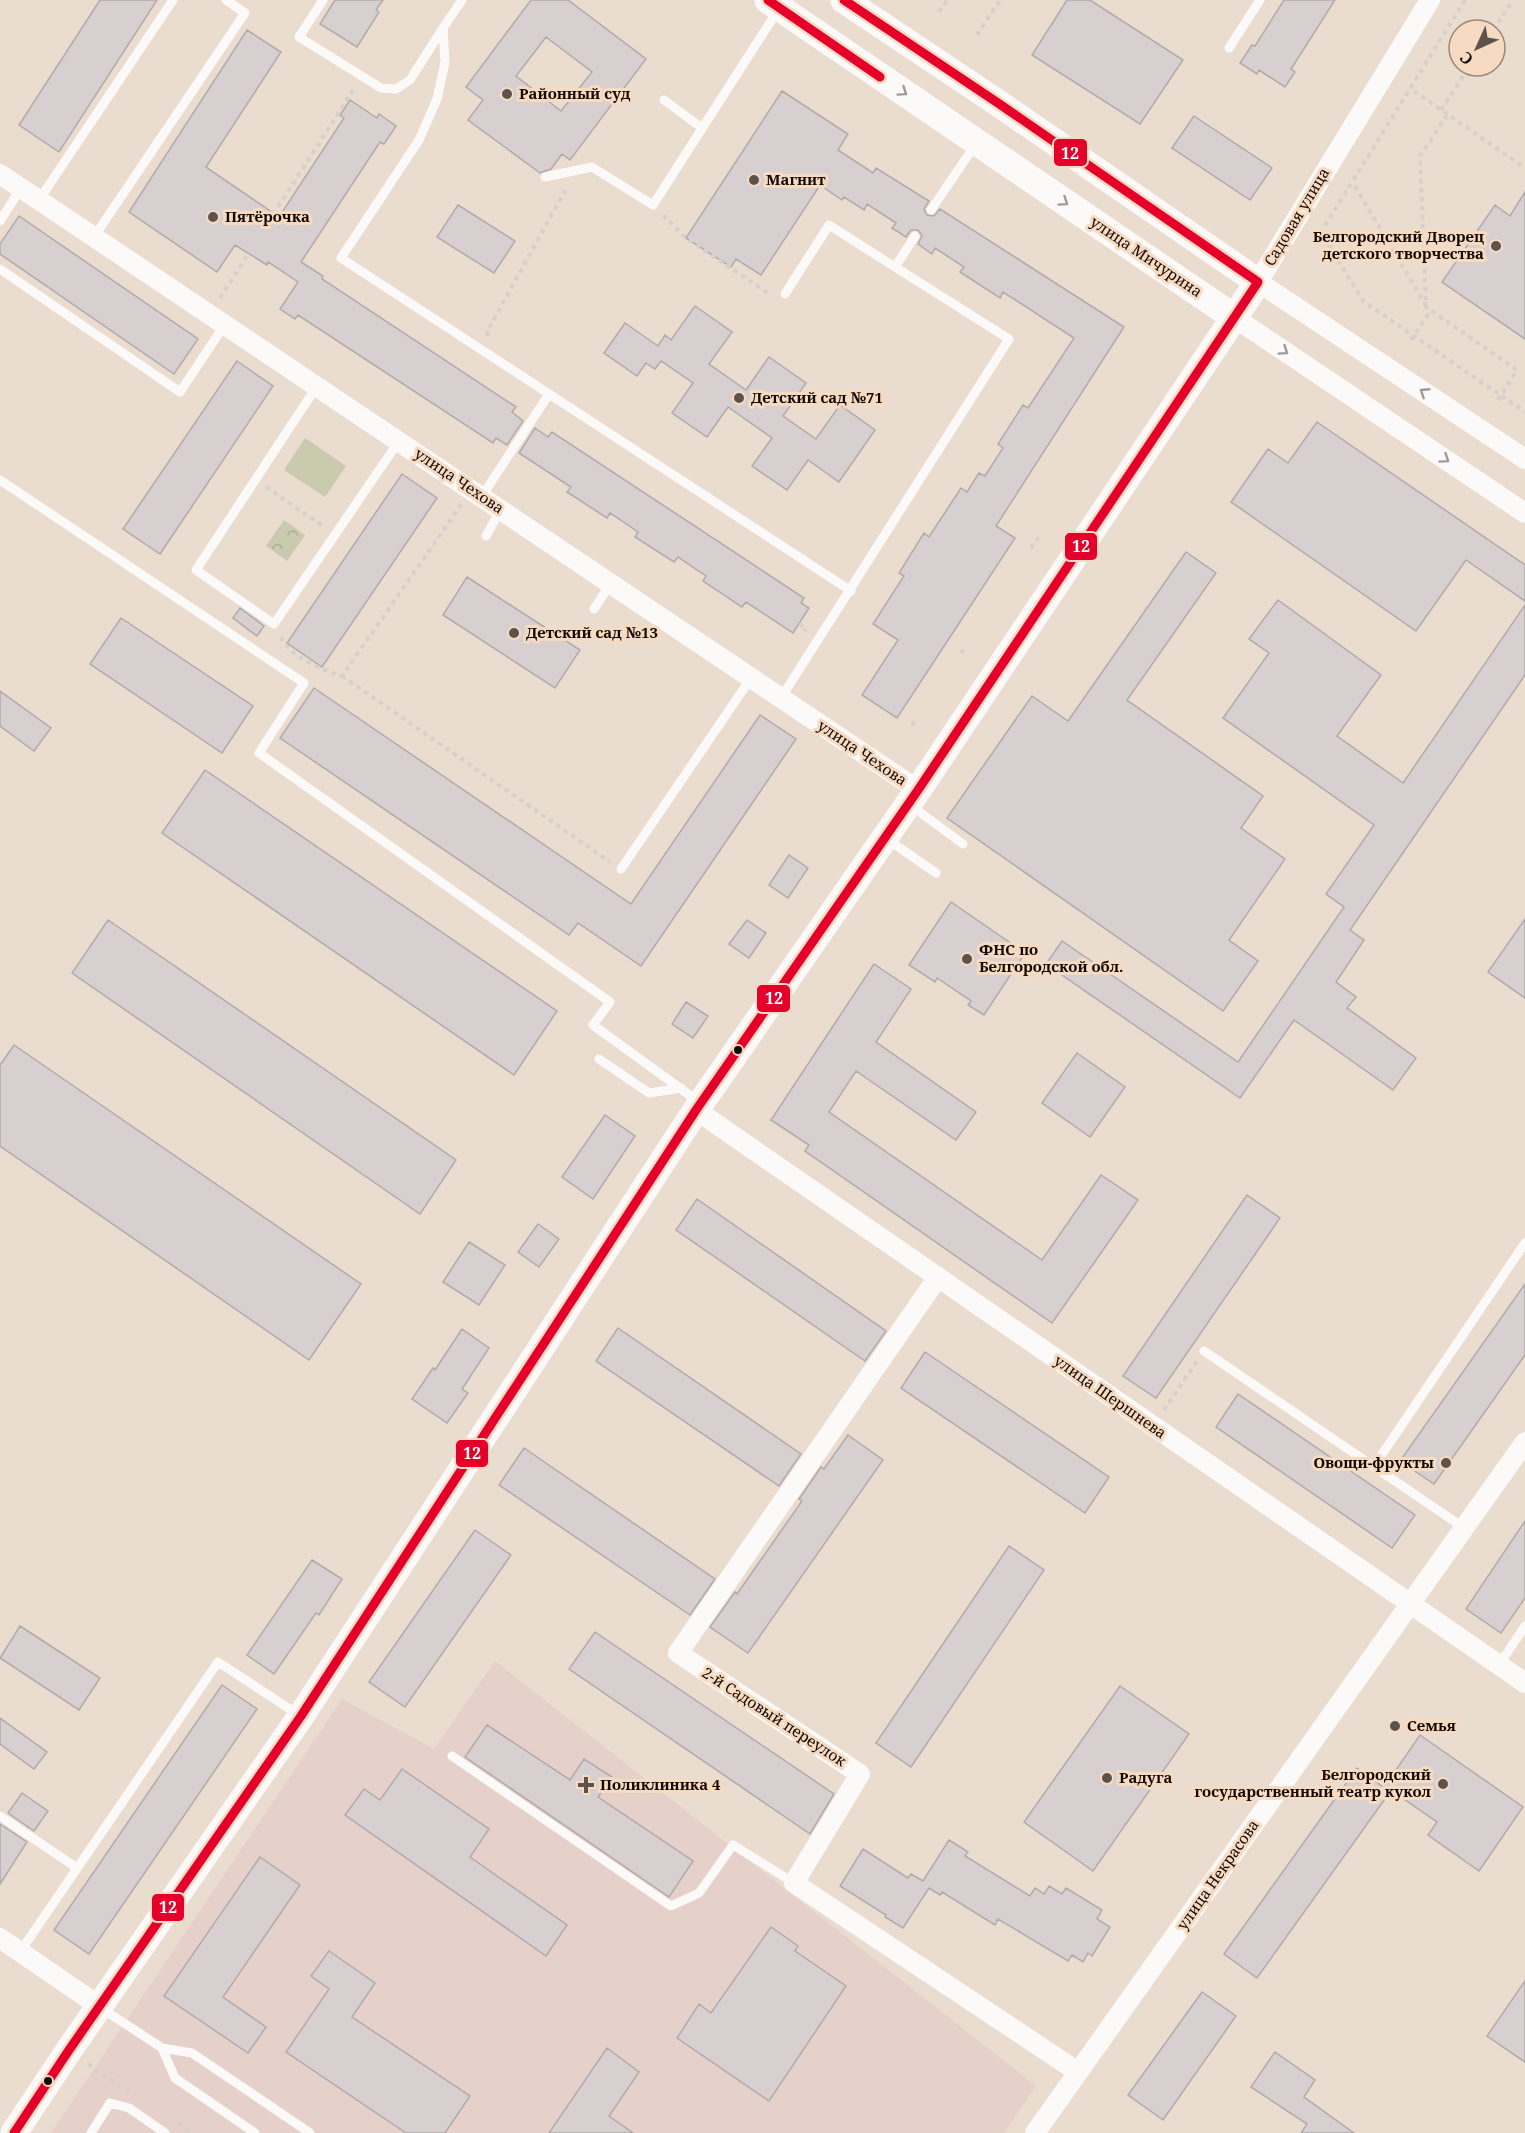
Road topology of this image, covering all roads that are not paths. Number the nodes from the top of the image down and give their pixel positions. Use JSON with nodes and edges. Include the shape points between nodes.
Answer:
{"nodes":[{"id":1,"x":173,"y":0,"type":"edge"},
{"id":2,"x":226,"y":0,"type":"edge"},
{"id":3,"x":323,"y":0,"type":"edge"},
{"id":4,"x":462,"y":0,"type":"edge"},
{"id":5,"x":844,"y":0,"type":"edge"},
{"id":6,"x":1260,"y":0,"type":"edge"},
{"id":7,"x":1430,"y":0,"type":"edge"},
{"id":8,"x":774,"y":4,"type":"edge"},
{"id":9,"x":443,"y":28,"type":"junction"},
{"id":10,"x":1229,"y":48,"type":"dead end"},
{"id":11,"x":664,"y":100,"type":"dead end"},
{"id":12,"x":702,"y":128,"type":"junction"},
{"id":13,"x":976,"y":142,"type":"junction"},
{"id":14,"x":0,"y":174,"type":"edge"},
{"id":15,"x":545,"y":177,"type":"dead end"},
{"id":16,"x":21,"y":188,"type":"junction"},
{"id":17,"x":39,"y":200,"type":"junction"},
{"id":18,"x":931,"y":210,"type":"dead end"},
{"id":19,"x":0,"y":221,"type":"edge"},
{"id":20,"x":915,"y":236,"type":"dead end"},
{"id":21,"x":94,"y":237,"type":"junction"},
{"id":22,"x":895,"y":267,"type":"junction"},
{"id":23,"x":0,"y":269,"type":"edge"},
{"id":24,"x":1258,"y":282,"type":"junction"},
{"id":25,"x":784,"y":294,"type":"dead end"},
{"id":26,"x":1235,"y":318,"type":"junction"},
{"id":27,"x":217,"y":319,"type":"junction"},
{"id":28,"x":317,"y":386,"type":"junction"},
{"id":29,"x":549,"y":394,"type":"junction"},
{"id":30,"x":399,"y":441,"type":"junction"},
{"id":31,"x":1525,"y":459,"type":"edge"},
{"id":32,"x":0,"y":480,"type":"edge"},
{"id":33,"x":477,"y":493,"type":"junction"},
{"id":34,"x":501,"y":509,"type":"junction"},
{"id":35,"x":1525,"y":513,"type":"edge"},
{"id":36,"x":486,"y":536,"type":"dead end"},
{"id":37,"x":611,"y":584,"type":"junction"},
{"id":38,"x":851,"y":591,"type":"junction"},
{"id":39,"x":594,"y":609,"type":"dead end"},
{"id":40,"x":751,"y":678,"type":"junction"},
{"id":41,"x":782,"y":698,"type":"junction"},
{"id":42,"x":913,"y":797,"type":"junction"},
{"id":43,"x":885,"y":837,"type":"junction"},
{"id":44,"x":963,"y":844,"type":"dead end"},
{"id":45,"x":621,"y":869,"type":"road end"},
{"id":46,"x":936,"y":873,"type":"dead end"},
{"id":47,"x":599,"y":1059,"type":"dead end"},
{"id":48,"x":692,"y":1100,"type":"junction"},
{"id":49,"x":1525,"y":1243,"type":"edge"},
{"id":50,"x":938,"y":1277,"type":"junction"},
{"id":51,"x":1204,"y":1351,"type":"road end"},
{"id":52,"x":1525,"y":1442,"type":"edge"},
{"id":53,"x":1374,"y":1466,"type":"junction"},
{"id":54,"x":1464,"y":1528,"type":"junction"},
{"id":55,"x":1410,"y":1604,"type":"junction"},
{"id":56,"x":1525,"y":1626,"type":"edge"},
{"id":57,"x":1499,"y":1665,"type":"junction"},
{"id":58,"x":1525,"y":1683,"type":"edge"},
{"id":59,"x":301,"y":1716,"type":"junction"},
{"id":60,"x":452,"y":1756,"type":"dead end"},
{"id":61,"x":0,"y":1816,"type":"edge"},
{"id":62,"x":77,"y":1868,"type":"junction"},
{"id":63,"x":794,"y":1883,"type":"junction"},
{"id":64,"x":0,"y":1938,"type":"edge"},
{"id":65,"x":20,"y":1952,"type":"junction"},
{"id":66,"x":99,"y":2006,"type":"junction"},
{"id":67,"x":162,"y":2048,"type":"junction"},
{"id":68,"x":1078,"y":2072,"type":"junction"},
{"id":69,"x":14,"y":2133,"type":"edge"},
{"id":70,"x":91,"y":2133,"type":"edge"},
{"id":71,"x":165,"y":2133,"type":"edge"},
{"id":72,"x":255,"y":2133,"type":"edge"},
{"id":73,"x":310,"y":2133,"type":"edge"},
{"id":74,"x":1035,"y":2133,"type":"edge"}],
"edges":[{"from":1,"to":17,"type":"lane"},
{"from":2,"to":21,"type":"lane","via":[[245,13]]},
{"from":3,"to":9,"type":"lane","via":[[299,37],[381,88],[396,89],[410,80]]},
{"from":4,"to":9,"type":"lane"},
{"from":5,"to":24,"type":"main road"},
{"from":6,"to":10,"type":"lane"},
{"from":7,"to":24,"type":"street","name":"Садовая улица"},
{"from":8,"to":12,"type":"lane"},
{"from":8,"to":13,"type":"main road","name":"улица Мичурина","one_way":true},
{"from":9,"to":29,"type":"lane","via":[[445,62],[437,99],[424,129],[341,258]]},
{"from":11,"to":12,"type":"lane"},
{"from":12,"to":15,"type":"lane","via":[[653,205],[592,167]]},
{"from":13,"to":18,"type":"lane"},
{"from":13,"to":26,"type":"main road","name":"улица Мичурина","one_way":true},
{"from":14,"to":16,"type":"street","name":"улица Чехова"},
{"from":16,"to":17,"type":"street","name":"улица Чехова"},
{"from":16,"to":19,"type":"lane"},
{"from":17,"to":21,"type":"street","name":"улица Чехова"},
{"from":20,"to":22,"type":"lane"},
{"from":21,"to":27,"type":"street","name":"улица Чехова"},
{"from":22,"to":25,"type":"lane","via":[[829,225]]},
{"from":22,"to":38,"type":"lane","via":[[1009,339]]},
{"from":23,"to":27,"type":"lane","via":[[180,392]]},
{"from":24,"to":26,"type":"main road","name":"Садовая улица"},
{"from":31,"to":24,"type":"street","one_way":true},
{"from":26,"to":35,"type":"street","name":"улица Мичурина","one_way":true},
{"from":26,"to":42,"type":"main road","name":"Садовая улица"},
{"from":27,"to":28,"type":"street","name":"улица Чехова"},
{"from":28,"to":30,"type":"street","name":"улица Чехова"},
{"from":28,"to":30,"type":"lane","via":[[196,570],[274,624]]},
{"from":29,"to":33,"type":"lane"},
{"from":29,"to":38,"type":"lane"},
{"from":30,"to":33,"type":"street","name":"улица Чехова"},
{"from":32,"to":48,"type":"lane","via":[[304,683],[259,753],[610,1002],[593,1025]]},
{"from":33,"to":34,"type":"street","name":"улица Чехова"},
{"from":34,"to":36,"type":"lane"},
{"from":34,"to":37,"type":"street","name":"улица Чехова"},
{"from":37,"to":39,"type":"lane"},
{"from":37,"to":40,"type":"street","name":"улица Чехова"},
{"from":38,"to":41,"type":"lane"},
{"from":40,"to":41,"type":"street","name":"улица Чехова"},
{"from":40,"to":45,"type":"lane"},
{"from":41,"to":42,"type":"street","name":"улица Чехова"},
{"from":42,"to":43,"type":"main road","name":"Садовая улица"},
{"from":42,"to":44,"type":"lane"},
{"from":43,"to":46,"type":"lane"},
{"from":43,"to":48,"type":"main road","name":"Садовая улица"},
{"from":47,"to":48,"type":"lane","via":[[650,1094]]},
{"from":48,"to":50,"type":"street","name":"улица Шершнева"},
{"from":48,"to":59,"type":"main road","name":"Садовая улица"},
{"from":49,"to":53,"type":"lane"},
{"from":50,"to":55,"type":"street","name":"улица Шершнева"},
{"from":50,"to":63,"type":"street","name":"2-й Садовый переулок","via":[[678,1653],[860,1773]]},
{"from":51,"to":53,"type":"lane"},
{"from":52,"to":54,"type":"street","name":"улица Некрасова"},
{"from":53,"to":54,"type":"lane"},
{"from":54,"to":55,"type":"street","name":"улица Некрасова"},
{"from":55,"to":57,"type":"street","name":"улица Шершнева"},
{"from":55,"to":68,"type":"street","name":"улица Некрасова"},
{"from":56,"to":57,"type":"lane"},
{"from":57,"to":58,"type":"street","name":"улица Шершнева"},
{"from":59,"to":62,"type":"lane","via":[[218,1662]]},
{"from":59,"to":66,"type":"main road","name":"Садовая улица"},
{"from":60,"to":63,"type":"lane","via":[[670,1906],[699,1893],[733,1845]]},
{"from":61,"to":62,"type":"lane"},
{"from":62,"to":65,"type":"lane"},
{"from":63,"to":68,"type":"street"},
{"from":64,"to":65,"type":"street"},
{"from":65,"to":66,"type":"street"},
{"from":66,"to":67,"type":"lane"},
{"from":66,"to":69,"type":"main road","name":"Садовая улица"},
{"from":67,"to":72,"type":"lane","via":[[175,2078]]},
{"from":67,"to":73,"type":"lane","via":[[192,2053]]},
{"from":68,"to":74,"type":"street","name":"улица Некрасова"},
{"from":70,"to":71,"type":"lane","via":[[110,2103],[129,2108]]}]}
